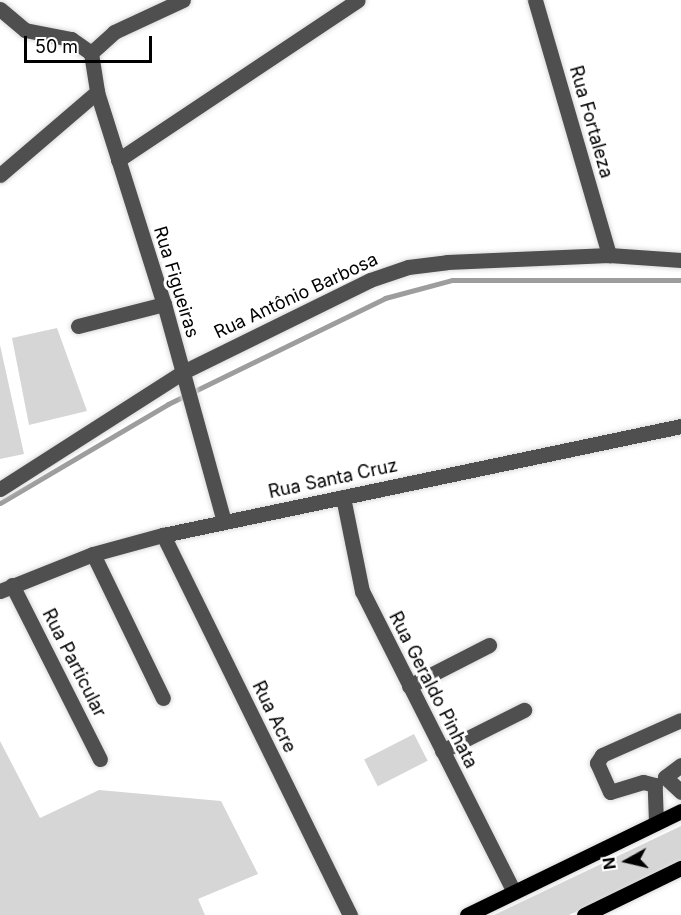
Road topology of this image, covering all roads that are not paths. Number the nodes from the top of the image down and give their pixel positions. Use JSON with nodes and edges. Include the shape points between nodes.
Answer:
{"nodes":[{"id":1,"x":183,"y":0,"type":"edge"},
{"id":2,"x":358,"y":0,"type":"edge"},
{"id":3,"x":534,"y":0,"type":"edge"},
{"id":4,"x":0,"y":9,"type":"edge"},
{"id":5,"x":91,"y":53,"type":"junction"},
{"id":6,"x":97,"y":92,"type":"junction"},
{"id":7,"x":118,"y":160,"type":"junction"},
{"id":8,"x":0,"y":175,"type":"edge"},
{"id":9,"x":609,"y":255,"type":"junction"},
{"id":10,"x":681,"y":260,"type":"edge"},
{"id":11,"x":164,"y":304,"type":"junction"},
{"id":12,"x":78,"y":326,"type":"dead end"},
{"id":13,"x":183,"y":372,"type":"junction"},
{"id":14,"x":681,"y":426,"type":"edge"},
{"id":15,"x":0,"y":489,"type":"edge"},
{"id":16,"x":343,"y":497,"type":"junction"},
{"id":17,"x":224,"y":522,"type":"junction"},
{"id":18,"x":163,"y":536,"type":"junction"},
{"id":19,"x":93,"y":554,"type":"junction"},
{"id":20,"x":6,"y":588,"type":"edge"},
{"id":21,"x":489,"y":645,"type":"dead end"},
{"id":22,"x":409,"y":686,"type":"junction"},
{"id":23,"x":163,"y":698,"type":"dead end"},
{"id":24,"x":524,"y":710,"type":"dead end"},
{"id":25,"x":681,"y":720,"type":"edge"},
{"id":26,"x":442,"y":751,"type":"junction"},
{"id":27,"x":100,"y":759,"type":"dead end"},
{"id":28,"x":681,"y":765,"type":"edge"},
{"id":29,"x":662,"y":785,"type":"junction"},
{"id":30,"x":681,"y":792,"type":"edge"},
{"id":31,"x":681,"y":811,"type":"edge"},
{"id":32,"x":656,"y":823,"type":"junction"},
{"id":33,"x":681,"y":868,"type":"edge"},
{"id":34,"x":514,"y":892,"type":"junction"},
{"id":35,"x":350,"y":915,"type":"edge"},
{"id":36,"x":466,"y":915,"type":"edge"},
{"id":37,"x":584,"y":915,"type":"edge"}],
"edges":[{"from":1,"to":5,"type":"street","via":[[114,32]]},
{"from":2,"to":7,"type":"street"},
{"from":3,"to":9,"type":"street","name":"Rua Fortaleza"},
{"from":4,"to":5,"type":"street","via":[[25,30],[71,39]]},
{"from":5,"to":6,"type":"street","name":"Rua Figueiras"},
{"from":6,"to":7,"type":"street","name":"Rua Figueiras"},
{"from":6,"to":8,"type":"street"},
{"from":7,"to":11,"type":"street","name":"Rua Figueiras"},
{"from":9,"to":10,"type":"street","name":"Rua Antônio Barbosa"},
{"from":9,"to":13,"type":"street","name":"Rua Antônio Barbosa","via":[[447,261],[408,267],[370,280]]},
{"from":11,"to":12,"type":"street"},
{"from":11,"to":13,"type":"street","name":"Rua Figueiras"},
{"from":13,"to":15,"type":"street","name":"Rua Antônio Barbosa"},
{"from":13,"to":17,"type":"street","name":"Rua Figueiras"},
{"from":14,"to":16,"type":"street","name":"Rua Santa Cruz"},
{"from":16,"to":17,"type":"street","name":"Rua Santa Cruz"},
{"from":16,"to":22,"type":"street","name":"Rua Geraldo Pinhata","via":[[362,591]]},
{"from":17,"to":18,"type":"street","name":"Rua Santa Cruz"},
{"from":18,"to":19,"type":"street","name":"Rua Santa Cruz"},
{"from":18,"to":35,"type":"street","name":"Rua Acre"},
{"from":19,"to":20,"type":"street","name":"Rua Santa Cruz"},
{"from":19,"to":23,"type":"street"},
{"from":20,"to":27,"type":"street","name":"Rua Particular"},
{"from":21,"to":22,"type":"street"},
{"from":22,"to":26,"type":"street","name":"Rua Geraldo Pinhata"},
{"from":24,"to":26,"type":"street"},
{"from":25,"to":29,"type":"street","via":[[602,755],[597,763],[610,792],[643,782]]},
{"from":26,"to":34,"type":"street","name":"Rua Geraldo Pinhata"},
{"from":28,"to":29,"type":"street","via":[[665,774]]},
{"from":29,"to":30,"type":"street"},
{"from":29,"to":32,"type":"street"},
{"from":31,"to":32,"type":"main road"},
{"from":32,"to":34,"type":"main road"},
{"from":33,"to":37,"type":"main road"},
{"from":34,"to":36,"type":"main road"}]}
